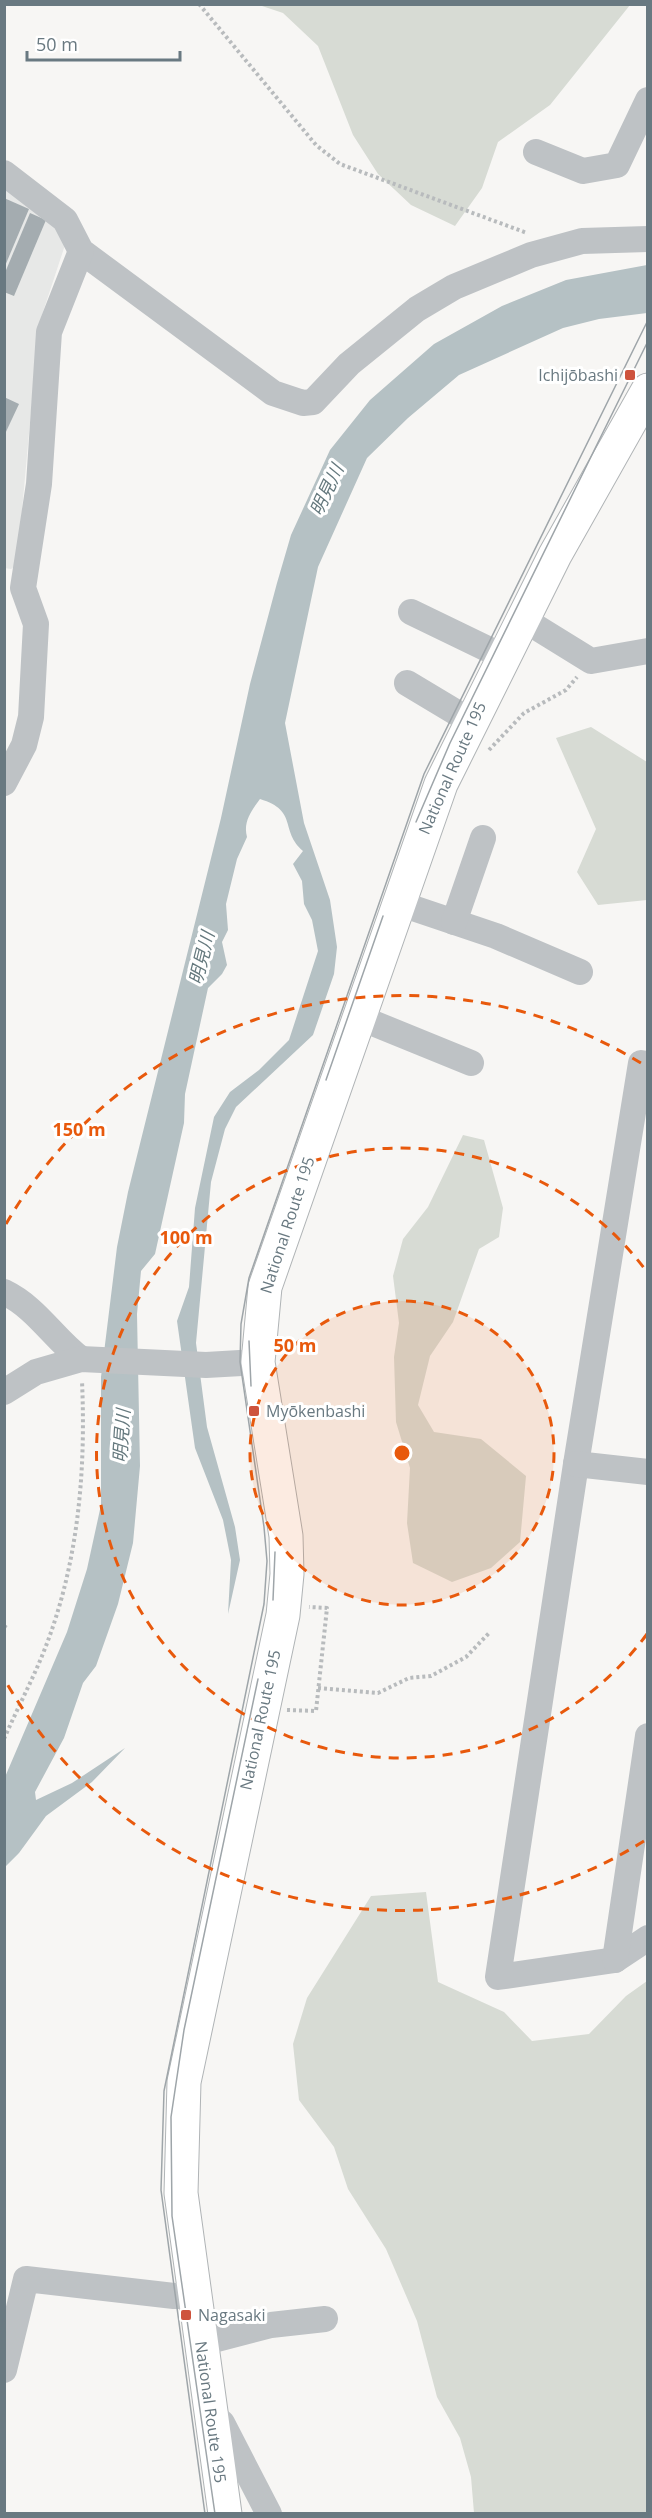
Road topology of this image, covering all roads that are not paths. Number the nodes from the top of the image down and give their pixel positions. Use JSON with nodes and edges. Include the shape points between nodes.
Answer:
{"nodes":[{"id":1,"x":648,"y":100,"type":"edge"},
{"id":2,"x":536,"y":152,"type":"dead end"},
{"id":3,"x":4,"y":173,"type":"edge"},
{"id":4,"x":648,"y":239,"type":"edge"},
{"id":5,"x":81,"y":251,"type":"junction"},
{"id":6,"x":648,"y":390,"type":"edge"},
{"id":7,"x":638,"y":430,"type":"edge"},
{"id":8,"x":14,"y":585,"type":"edge"},
{"id":9,"x":411,"y":612,"type":"dead end"},
{"id":10,"x":523,"y":619,"type":"junction"},
{"id":11,"x":648,"y":651,"type":"edge"},
{"id":12,"x":504,"y":657,"type":"junction"},
{"id":13,"x":407,"y":683,"type":"dead end"},
{"id":14,"x":472,"y":722,"type":"junction"},
{"id":15,"x":4,"y":783,"type":"edge"},
{"id":16,"x":483,"y":838,"type":"dead end"},
{"id":17,"x":398,"y":903,"type":"junction"},
{"id":18,"x":454,"y":922,"type":"junction"},
{"id":19,"x":580,"y":972,"type":"dead end"},
{"id":20,"x":358,"y":1017,"type":"junction"},
{"id":21,"x":471,"y":1064,"type":"dead end"},
{"id":22,"x":648,"y":1064,"type":"edge"},
{"id":23,"x":4,"y":1292,"type":"edge"},
{"id":24,"x":88,"y":1360,"type":"junction"},
{"id":25,"x":258,"y":1362,"type":"junction"},
{"id":26,"x":4,"y":1392,"type":"edge"},
{"id":27,"x":576,"y":1464,"type":"junction"},
{"id":28,"x":648,"y":1472,"type":"edge"},
{"id":29,"x":648,"y":1736,"type":"edge"},
{"id":30,"x":648,"y":1938,"type":"edge"},
{"id":31,"x":615,"y":1960,"type":"junction"},
{"id":32,"x":195,"y":2296,"type":"junction"},
{"id":33,"x":325,"y":2319,"type":"dead end"},
{"id":34,"x":202,"y":2343,"type":"junction"},
{"id":35,"x":4,"y":2370,"type":"edge"},
{"id":36,"x":212,"y":2415,"type":"junction"},
{"id":37,"x":225,"y":2514,"type":"edge"},
{"id":38,"x":269,"y":2514,"type":"edge"}],
"edges":[{"from":1,"to":2,"type":"street","via":[[617,165],[583,171]]},
{"from":3,"to":5,"type":"street","via":[[65,220]]},
{"from":4,"to":5,"type":"street","via":[[582,241],[531,255],[454,287],[417,309],[349,364],[313,402],[303,403],[273,393]]},
{"from":5,"to":8,"type":"street","via":[[49,332],[39,484]]},
{"from":6,"to":7,"type":"highway","name":"National Route 195"},
{"from":7,"to":10,"type":"highway","name":"National Route 195","via":[[555,555]]},
{"from":8,"to":15,"type":"street","via":[[36,624],[31,717],[24,745]]},
{"from":9,"to":12,"type":"street"},
{"from":10,"to":11,"type":"street","via":[[591,661]]},
{"from":10,"to":12,"type":"highway","name":"National Route 195"},
{"from":12,"to":14,"type":"highway","name":"National Route 195"},
{"from":13,"to":14,"type":"street"},
{"from":14,"to":17,"type":"highway","name":"National Route 195","via":[[441,784]]},
{"from":16,"to":18,"type":"street"},
{"from":17,"to":18,"type":"street"},
{"from":17,"to":20,"type":"highway","name":"National Route 195"},
{"from":18,"to":19,"type":"street"},
{"from":20,"to":21,"type":"street"},
{"from":20,"to":25,"type":"highway","name":"National Route 195","via":[[265,1287]]},
{"from":22,"to":27,"type":"street","via":[[641,1063]]},
{"from":23,"to":24,"type":"street","via":[[35,1312],[66,1348]]},
{"from":24,"to":25,"type":"street","via":[[206,1365]]},
{"from":24,"to":26,"type":"street","via":[[36,1372]]},
{"from":25,"to":32,"type":"highway","name":"National Route 195","via":[[286,1536],[287,1574],[284,1605],[184,2082],[181,2193]]},
{"from":27,"to":28,"type":"street"},
{"from":27,"to":31,"type":"street","via":[[498,1977]]},
{"from":29,"to":31,"type":"street"},
{"from":30,"to":31,"type":"street"},
{"from":32,"to":34,"type":"highway","name":"National Route 195"},
{"from":32,"to":35,"type":"street","via":[[26,2279]]},
{"from":33,"to":34,"type":"street","via":[[271,2325]]},
{"from":34,"to":36,"type":"highway","name":"National Route 195"},
{"from":36,"to":37,"type":"highway","name":"National Route 195"},
{"from":36,"to":38,"type":"street","via":[[222,2423]]}]}
